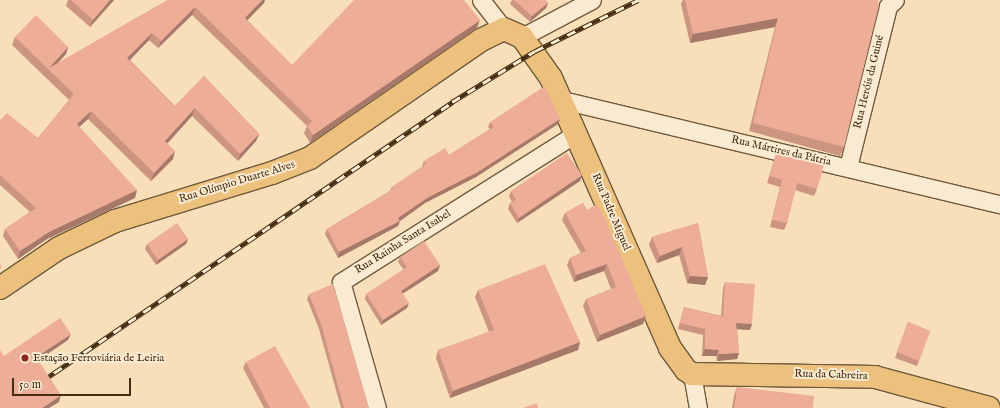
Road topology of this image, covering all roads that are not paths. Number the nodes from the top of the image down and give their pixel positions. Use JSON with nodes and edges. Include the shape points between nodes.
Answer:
{"nodes":[{"id":1,"x":481,"y":0,"type":"edge"},
{"id":2,"x":592,"y":0,"type":"edge"},
{"id":3,"x":896,"y":0,"type":"edge"},
{"id":4,"x":513,"y":33,"type":"junction"},
{"id":5,"x":562,"y":100,"type":"junction"},
{"id":6,"x":577,"y":133,"type":"junction"},
{"id":7,"x":848,"y":167,"type":"junction"},
{"id":8,"x":1000,"y":204,"type":"edge"},
{"id":9,"x":0,"y":288,"type":"edge"},
{"id":10,"x":692,"y":374,"type":"junction"},
{"id":11,"x":377,"y":408,"type":"edge"},
{"id":12,"x":698,"y":408,"type":"edge"},
{"id":13,"x":989,"y":408,"type":"edge"}],
"edges":[{"from":1,"to":4,"type":"street"},
{"from":2,"to":4,"type":"street"},
{"from":3,"to":7,"type":"street","name":"Rua Heróis da Guiné","via":[[888,6]]},
{"from":4,"to":5,"type":"main road","name":"Rua Padre Miguel","via":[[542,63]]},
{"from":4,"to":9,"type":"main road","name":"Rua Olímpio Duarte Alves","via":[[481,40],[310,158],[272,174],[115,221],[59,248]]},
{"from":5,"to":6,"type":"main road","name":"Rua Padre Miguel"},
{"from":5,"to":7,"type":"street","name":"Rua Mártires da Pátria"},
{"from":6,"to":10,"type":"main road","name":"Rua Padre Miguel","via":[[670,348],[680,365]]},
{"from":6,"to":11,"type":"street","name":"Rua Rainha Santa Isabel","via":[[341,282]]},
{"from":7,"to":8,"type":"street","name":"Rua Mártires da Pátria"},
{"from":10,"to":12,"type":"street"},
{"from":10,"to":13,"type":"main road","name":"Rua da Cabreira","via":[[849,374],[902,383]]}]}
